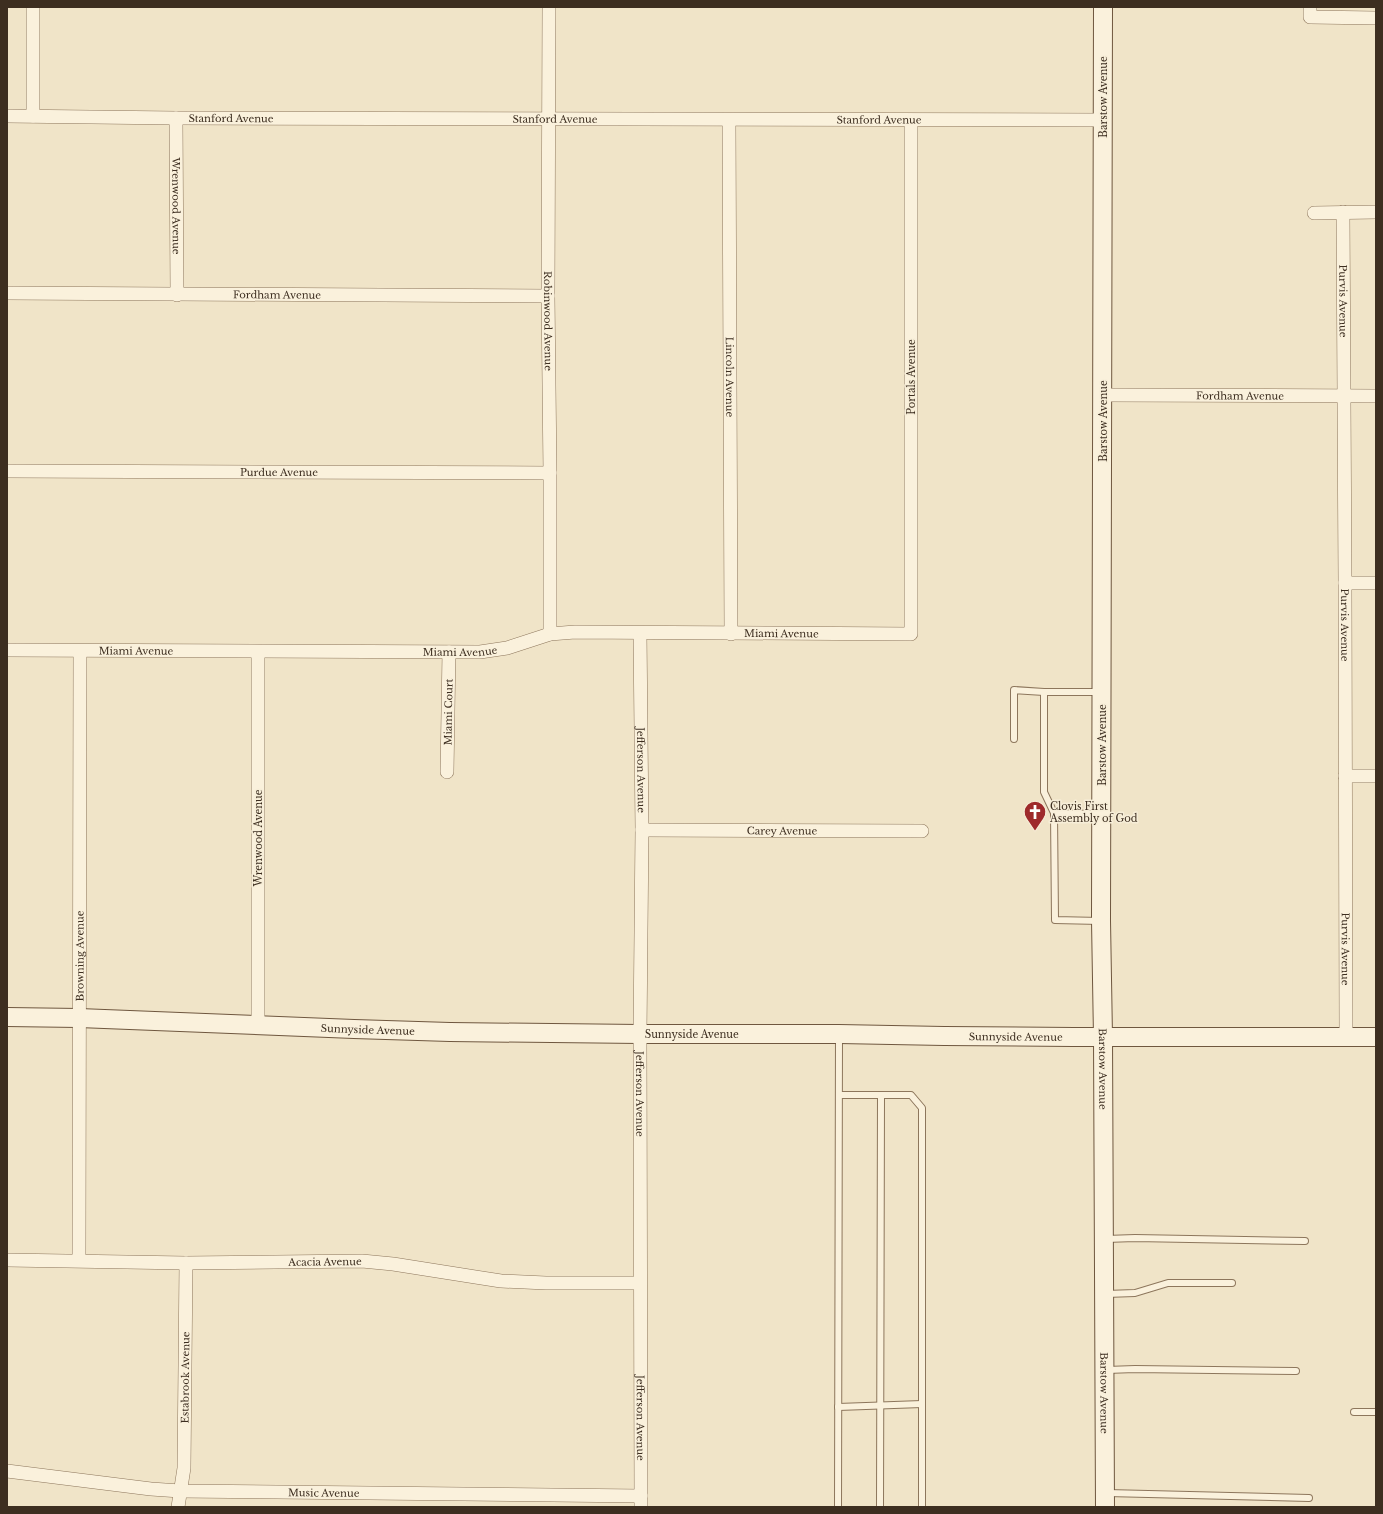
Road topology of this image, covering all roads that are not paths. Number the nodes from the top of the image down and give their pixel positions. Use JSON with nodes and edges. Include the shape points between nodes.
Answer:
{"nodes":[{"id":1,"x":33,"y":7,"type":"edge"},
{"id":2,"x":549,"y":7,"type":"edge"},
{"id":3,"x":1103,"y":7,"type":"edge"},
{"id":4,"x":1310,"y":12,"type":"edge"},
{"id":5,"x":1376,"y":18,"type":"edge"},
{"id":6,"x":7,"y":116,"type":"edge"},
{"id":7,"x":33,"y":116,"type":"junction"},
{"id":8,"x":176,"y":118,"type":"junction"},
{"id":9,"x":549,"y":118,"type":"junction"},
{"id":10,"x":729,"y":120,"type":"junction"},
{"id":11,"x":911,"y":120,"type":"junction"},
{"id":12,"x":1103,"y":120,"type":"junction"},
{"id":13,"x":1343,"y":212,"type":"junction"},
{"id":14,"x":1376,"y":212,"type":"edge"},
{"id":15,"x":1314,"y":213,"type":"dead end"},
{"id":16,"x":7,"y":293,"type":"edge"},
{"id":17,"x":177,"y":295,"type":"junction"},
{"id":18,"x":548,"y":296,"type":"junction"},
{"id":19,"x":1103,"y":396,"type":"junction"},
{"id":20,"x":1344,"y":396,"type":"junction"},
{"id":21,"x":1376,"y":396,"type":"edge"},
{"id":22,"x":7,"y":471,"type":"edge"},
{"id":23,"x":550,"y":473,"type":"junction"},
{"id":24,"x":1345,"y":583,"type":"junction"},
{"id":25,"x":1376,"y":583,"type":"edge"},
{"id":26,"x":640,"y":633,"type":"junction"},
{"id":27,"x":550,"y":634,"type":"junction"},
{"id":28,"x":731,"y":634,"type":"junction"},
{"id":29,"x":911,"y":634,"type":"joint"},
{"id":30,"x":7,"y":650,"type":"edge"},
{"id":31,"x":80,"y":651,"type":"junction"},
{"id":32,"x":258,"y":652,"type":"junction"},
{"id":33,"x":448,"y":652,"type":"junction"},
{"id":34,"x":1044,"y":692,"type":"junction"},
{"id":35,"x":1103,"y":692,"type":"junction"},
{"id":36,"x":1014,"y":739,"type":"dead end"},
{"id":37,"x":447,"y":772,"type":"dead end"},
{"id":38,"x":1345,"y":776,"type":"junction"},
{"id":39,"x":1376,"y":776,"type":"edge"},
{"id":40,"x":1054,"y":812,"type":"junction"},
{"id":41,"x":1102,"y":814,"type":"junction"},
{"id":42,"x":642,"y":830,"type":"junction"},
{"id":43,"x":922,"y":831,"type":"dead end"},
{"id":44,"x":1101,"y":921,"type":"junction"},
{"id":45,"x":7,"y":1017,"type":"edge"},
{"id":46,"x":78,"y":1018,"type":"junction"},
{"id":47,"x":258,"y":1025,"type":"junction"},
{"id":48,"x":640,"y":1034,"type":"junction"},
{"id":49,"x":840,"y":1034,"type":"junction"},
{"id":50,"x":1103,"y":1037,"type":"junction"},
{"id":51,"x":1376,"y":1037,"type":"edge"},
{"id":52,"x":1346,"y":1038,"type":"junction"},
{"id":53,"x":839,"y":1095,"type":"junction"},
{"id":54,"x":881,"y":1095,"type":"junction"},
{"id":55,"x":1104,"y":1239,"type":"junction"},
{"id":56,"x":1305,"y":1241,"type":"dead end"},
{"id":57,"x":7,"y":1260,"type":"edge"},
{"id":58,"x":79,"y":1260,"type":"junction"},
{"id":59,"x":186,"y":1263,"type":"junction"},
{"id":60,"x":640,"y":1283,"type":"junction"},
{"id":61,"x":1232,"y":1283,"type":"dead end"},
{"id":62,"x":1104,"y":1294,"type":"junction"},
{"id":63,"x":1105,"y":1370,"type":"junction"},
{"id":64,"x":1296,"y":1371,"type":"dead end"},
{"id":65,"x":922,"y":1404,"type":"junction"},
{"id":66,"x":880,"y":1405,"type":"junction"},
{"id":67,"x":838,"y":1407,"type":"junction"},
{"id":68,"x":1354,"y":1412,"type":"dead end"},
{"id":69,"x":1376,"y":1412,"type":"edge"},
{"id":70,"x":7,"y":1471,"type":"edge"},
{"id":71,"x":180,"y":1491,"type":"junction"},
{"id":72,"x":1309,"y":1498,"type":"dead end"},
{"id":73,"x":1106,"y":1500,"type":"edge"},
{"id":74,"x":641,"y":1502,"type":"edge"},
{"id":75,"x":178,"y":1507,"type":"edge"},
{"id":76,"x":838,"y":1507,"type":"edge"},
{"id":77,"x":880,"y":1507,"type":"edge"},
{"id":78,"x":922,"y":1507,"type":"edge"}],
"edges":[{"from":1,"to":7,"type":"street"},
{"from":2,"to":9,"type":"street","name":"Robinwood Avenue"},
{"from":3,"to":12,"type":"main road","name":"Barstow Avenue"},
{"from":4,"to":5,"type":"street"},
{"from":6,"to":7,"type":"street","name":"Stanford Avenue"},
{"from":7,"to":8,"type":"street","name":"Stanford Avenue"},
{"from":8,"to":9,"type":"street","name":"Stanford Avenue"},
{"from":8,"to":17,"type":"street","name":"Wrenwood Avenue"},
{"from":9,"to":10,"type":"street","name":"Stanford Avenue"},
{"from":9,"to":18,"type":"street","name":"Robinwood Avenue"},
{"from":10,"to":11,"type":"street","name":"Stanford Avenue"},
{"from":10,"to":28,"type":"street","name":"Lincoln Avenue"},
{"from":11,"to":12,"type":"street","name":"Stanford Avenue"},
{"from":11,"to":29,"type":"street","name":"Portals Avenue"},
{"from":12,"to":19,"type":"main road","name":"Barstow Avenue"},
{"from":13,"to":14,"type":"street"},
{"from":13,"to":15,"type":"street"},
{"from":13,"to":20,"type":"street","name":"Purvis Avenue"},
{"from":16,"to":17,"type":"street","name":"Fordham Avenue"},
{"from":17,"to":18,"type":"street","name":"Fordham Avenue"},
{"from":18,"to":23,"type":"street","name":"Robinwood Avenue"},
{"from":19,"to":20,"type":"street","name":"Fordham Avenue"},
{"from":19,"to":35,"type":"main road","name":"Barstow Avenue"},
{"from":20,"to":21,"type":"street","name":"Fordham Avenue"},
{"from":20,"to":24,"type":"street","name":"Purvis Avenue"},
{"from":22,"to":23,"type":"street","name":"Purdue Avenue"},
{"from":23,"to":27,"type":"street","name":"Robinwood Avenue"},
{"from":24,"to":25,"type":"street"},
{"from":24,"to":38,"type":"street","name":"Purvis Avenue"},
{"from":26,"to":27,"type":"street","name":"Miami Avenue"},
{"from":26,"to":28,"type":"street","name":"Miami Avenue"},
{"from":26,"to":42,"type":"street","name":"Jefferson Avenue"},
{"from":27,"to":33,"type":"street","name":"Miami Avenue","via":[[506,648],[480,652]]},
{"from":28,"to":29,"type":"street","name":"Miami Avenue"},
{"from":30,"to":31,"type":"street","name":"Miami Avenue"},
{"from":31,"to":32,"type":"street","name":"Miami Avenue"},
{"from":31,"to":46,"type":"street","name":"Browning Avenue"},
{"from":32,"to":33,"type":"street","name":"Miami Avenue"},
{"from":32,"to":47,"type":"street","name":"Wrenwood Avenue"},
{"from":33,"to":37,"type":"street","name":"Miami Court"},
{"from":34,"to":35,"type":"lane"},
{"from":34,"to":36,"type":"lane","via":[[1014,690]]},
{"from":34,"to":40,"type":"lane","via":[[1044,792]]},
{"from":35,"to":41,"type":"main road","name":"Barstow Avenue"},
{"from":38,"to":39,"type":"street"},
{"from":38,"to":52,"type":"street","name":"Purvis Avenue"},
{"from":40,"to":41,"type":"lane"},
{"from":40,"to":44,"type":"lane","via":[[1055,920]]},
{"from":41,"to":44,"type":"main road","name":"Barstow Avenue"},
{"from":42,"to":43,"type":"street","name":"Carey Avenue"},
{"from":42,"to":48,"type":"street","name":"Jefferson Avenue"},
{"from":44,"to":50,"type":"main road","name":"Barstow Avenue"},
{"from":45,"to":46,"type":"main road","name":"Sunnyside Avenue"},
{"from":46,"to":47,"type":"main road","name":"Sunnyside Avenue"},
{"from":46,"to":58,"type":"street","name":"Browning Avenue"},
{"from":47,"to":48,"type":"main road","name":"Sunnyside Avenue","via":[[435,1032]]},
{"from":48,"to":49,"type":"main road","name":"Sunnyside Avenue"},
{"from":48,"to":60,"type":"street","name":"Jefferson Avenue"},
{"from":49,"to":50,"type":"main road","name":"Sunnyside Avenue"},
{"from":49,"to":53,"type":"lane"},
{"from":50,"to":52,"type":"main road","name":"Sunnyside Avenue"},
{"from":50,"to":55,"type":"main road","name":"Barstow Avenue"},
{"from":51,"to":52,"type":"main road","name":"Sunnyside Avenue"},
{"from":53,"to":54,"type":"lane"},
{"from":53,"to":67,"type":"lane"},
{"from":54,"to":65,"type":"lane","via":[[911,1095],[922,1108]]},
{"from":54,"to":66,"type":"lane"},
{"from":55,"to":56,"type":"lane"},
{"from":55,"to":62,"type":"main road","name":"Barstow Avenue"},
{"from":57,"to":58,"type":"street","name":"Acacia Avenue"},
{"from":58,"to":59,"type":"street","name":"Acacia Avenue"},
{"from":59,"to":60,"type":"street","name":"Acacia Avenue","via":[[362,1261],[501,1281]]},
{"from":59,"to":71,"type":"street","name":"Estabrook Avenue","via":[[184,1468]]},
{"from":60,"to":74,"type":"street","name":"Jefferson Avenue"},
{"from":61,"to":62,"type":"lane","via":[[1168,1283],[1135,1294]]},
{"from":62,"to":63,"type":"main road","name":"Barstow Avenue"},
{"from":63,"to":64,"type":"lane"},
{"from":63,"to":73,"type":"main road","name":"Barstow Avenue"},
{"from":65,"to":66,"type":"lane"},
{"from":65,"to":78,"type":"lane"},
{"from":66,"to":67,"type":"lane"},
{"from":66,"to":77,"type":"lane"},
{"from":67,"to":76,"type":"lane"},
{"from":68,"to":69,"type":"lane"},
{"from":70,"to":71,"type":"street","name":"Music Avenue"},
{"from":71,"to":74,"type":"street","name":"Music Avenue"},
{"from":71,"to":75,"type":"street","name":"Estabrook Avenue"},
{"from":72,"to":73,"type":"lane"}]}
